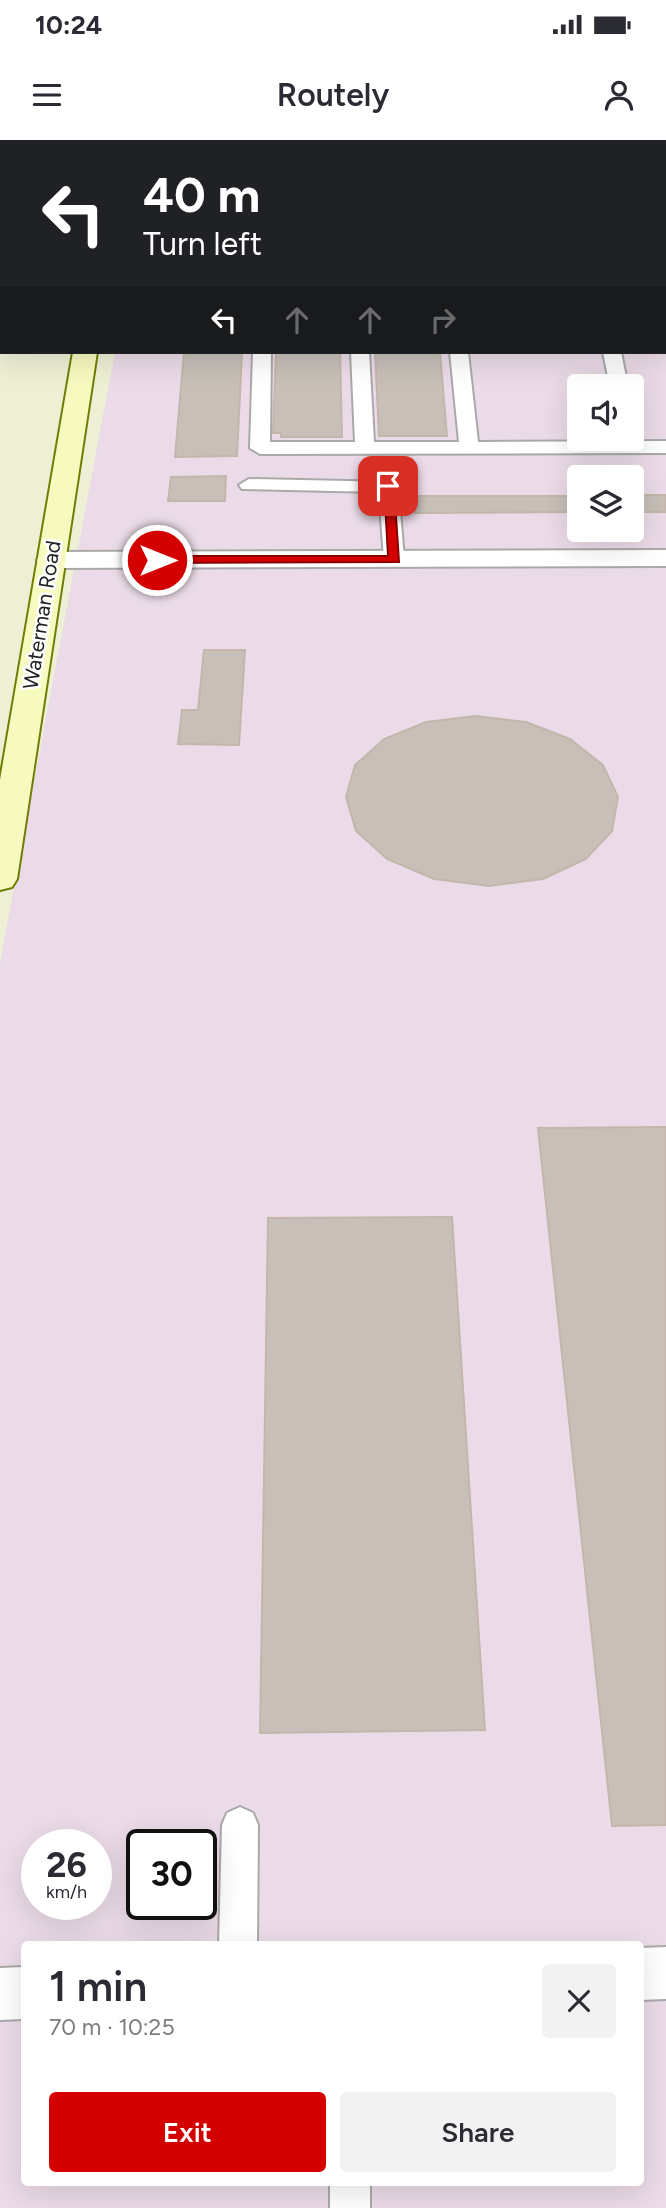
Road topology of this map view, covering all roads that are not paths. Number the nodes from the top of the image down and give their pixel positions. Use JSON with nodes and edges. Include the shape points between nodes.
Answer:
{"nodes":[{"id":1,"x":85,"y":354,"type":"edge"},
{"id":2,"x":262,"y":354,"type":"edge"},
{"id":3,"x":360,"y":354,"type":"edge"},
{"id":4,"x":459,"y":354,"type":"edge"},
{"id":5,"x":612,"y":354,"type":"edge"},
{"id":6,"x":617,"y":374,"type":"edge"},
{"id":7,"x":644,"y":444,"type":"edge"},
{"id":8,"x":567,"y":445,"type":"edge"},
{"id":9,"x":469,"y":447,"type":"junction"},
{"id":10,"x":666,"y":447,"type":"edge"},
{"id":11,"x":365,"y":448,"type":"junction"},
{"id":12,"x":249,"y":485,"type":"dead end"},
{"id":13,"x":666,"y":558,"type":"edge"},
{"id":14,"x":394,"y":559,"type":"junction"},
{"id":15,"x":51,"y":560,"type":"junction"},
{"id":16,"x":0,"y":879,"type":"edge"},
{"id":17,"x":240,"y":1825,"type":"dead end"},
{"id":18,"x":238,"y":1941,"type":"edge"},
{"id":19,"x":666,"y":1973,"type":"edge"},
{"id":20,"x":644,"y":1974,"type":"edge"},
{"id":21,"x":21,"y":1993,"type":"edge"},
{"id":22,"x":0,"y":1994,"type":"edge"},
{"id":23,"x":350,"y":2186,"type":"edge"},
{"id":24,"x":350,"y":2208,"type":"edge"}],
"edges":[{"from":1,"to":15,"type":"main road","name":"Waterman Road"},
{"from":2,"to":11,"type":"lane","via":[[260,448]]},
{"from":3,"to":11,"type":"lane"},
{"from":4,"to":9,"type":"lane"},
{"from":5,"to":6,"type":"lane"},
{"from":7,"to":10,"type":"lane"},
{"from":8,"to":9,"type":"lane"},
{"from":9,"to":11,"type":"lane"},
{"from":12,"to":14,"type":"lane","via":[[388,486]]},
{"from":13,"to":14,"type":"street"},
{"from":14,"to":15,"type":"street"},
{"from":15,"to":16,"type":"main road","name":"Waterman Road"},
{"from":17,"to":18,"type":"lane"},
{"from":19,"to":20,"type":"street"},
{"from":21,"to":22,"type":"street"},
{"from":23,"to":24,"type":"lane"}]}
